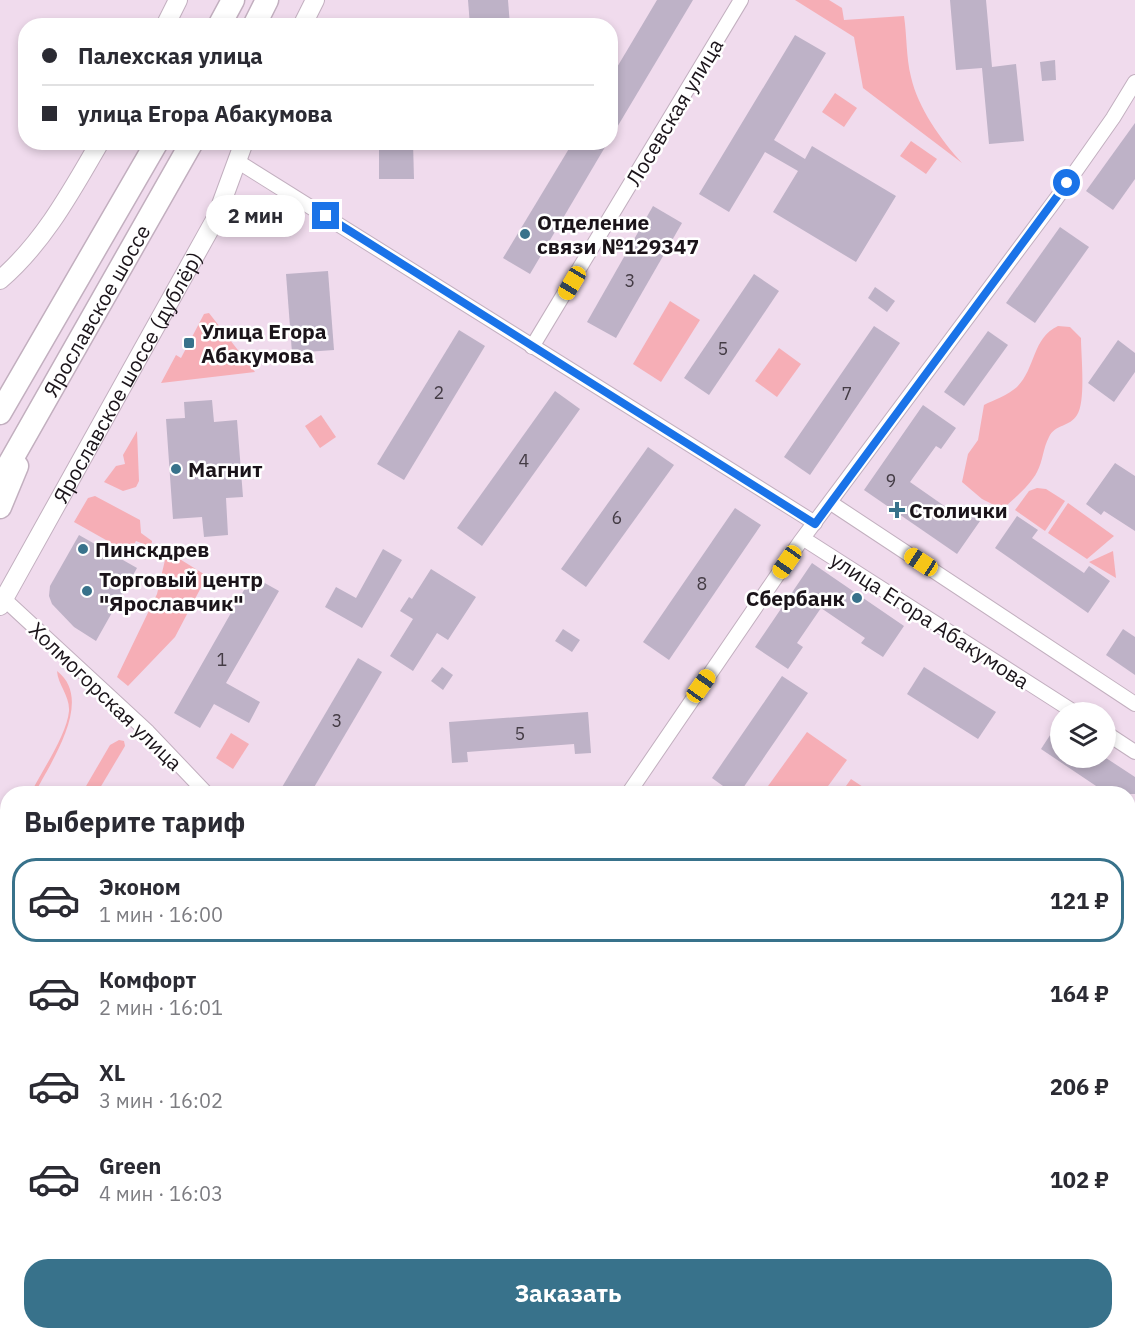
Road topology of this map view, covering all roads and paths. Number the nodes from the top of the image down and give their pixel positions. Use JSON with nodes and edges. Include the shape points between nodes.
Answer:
{"nodes":[{"id":1,"x":178,"y":0,"type":"edge"},
{"id":2,"x":227,"y":0,"type":"edge"},
{"id":3,"x":233,"y":0,"type":"edge"},
{"id":4,"x":267,"y":0,"type":"edge"},
{"id":5,"x":315,"y":0,"type":"edge"},
{"id":6,"x":741,"y":0,"type":"edge"},
{"id":7,"x":169,"y":18,"type":"edge"},
{"id":8,"x":221,"y":18,"type":"edge"},
{"id":9,"x":223,"y":18,"type":"edge"},
{"id":10,"x":258,"y":18,"type":"edge"},
{"id":11,"x":306,"y":18,"type":"edge"},
{"id":12,"x":1135,"y":82,"type":"edge"},
{"id":13,"x":95,"y":150,"type":"edge"},
{"id":14,"x":152,"y":150,"type":"edge"},
{"id":15,"x":188,"y":150,"type":"edge"},
{"id":16,"x":241,"y":150,"type":"edge"},
{"id":17,"x":237,"y":161,"type":"junction"},
{"id":18,"x":0,"y":280,"type":"edge"},
{"id":19,"x":532,"y":346,"type":"junction"},
{"id":20,"x":0,"y":413,"type":"edge"},
{"id":21,"x":39,"y":414,"type":"junction"},
{"id":22,"x":0,"y":480,"type":"edge"},
{"id":23,"x":831,"y":503,"type":"junction"},
{"id":24,"x":0,"y":507,"type":"edge"},
{"id":25,"x":815,"y":524,"type":"junction"},
{"id":26,"x":804,"y":538,"type":"junction"},
{"id":27,"x":2,"y":603,"type":"edge"},
{"id":28,"x":1058,"y":702,"type":"edge"},
{"id":29,"x":1135,"y":704,"type":"edge"},
{"id":30,"x":1116,"y":740,"type":"edge"},
{"id":31,"x":1135,"y":752,"type":"edge"},
{"id":32,"x":199,"y":786,"type":"edge"},
{"id":33,"x":634,"y":786,"type":"edge"}],
"edges":[{"from":1,"to":7,"type":"street"},
{"from":2,"to":8,"type":"street"},
{"from":3,"to":9,"type":"main road"},
{"from":4,"to":10,"type":"main road"},
{"from":5,"to":11,"type":"street"},
{"from":6,"to":19,"type":"street","name":"Лосевская улица"},
{"from":12,"to":23,"type":"street","via":[[1056,199]]},
{"from":13,"to":18,"type":"street","via":[[53,222]]},
{"from":14,"to":20,"type":"main road","name":"Ярославское шоссе"},
{"from":15,"to":21,"type":"main road","name":"Ярославское шоссе"},
{"from":16,"to":17,"type":"street","name":"Ярославское шоссе (дублёр)"},
{"from":17,"to":19,"type":"street"},
{"from":17,"to":27,"type":"street","name":"Ярославское шоссе (дублёр)","via":[[216,219]]},
{"from":19,"to":25,"type":"street"},
{"from":21,"to":22,"type":"main road","name":"Ярославское шоссе"},
{"from":21,"to":24,"type":"main road"},
{"from":23,"to":25,"type":"street"},
{"from":23,"to":29,"type":"street","name":"улица Егора Абакумова"},
{"from":25,"to":26,"type":"street"},
{"from":26,"to":28,"type":"street","name":"улица Егора Абакумова"},
{"from":26,"to":33,"type":"street"},
{"from":27,"to":32,"type":"street","name":"Холмогорская улица","via":[[148,732]]},
{"from":30,"to":31,"type":"street"}]}
